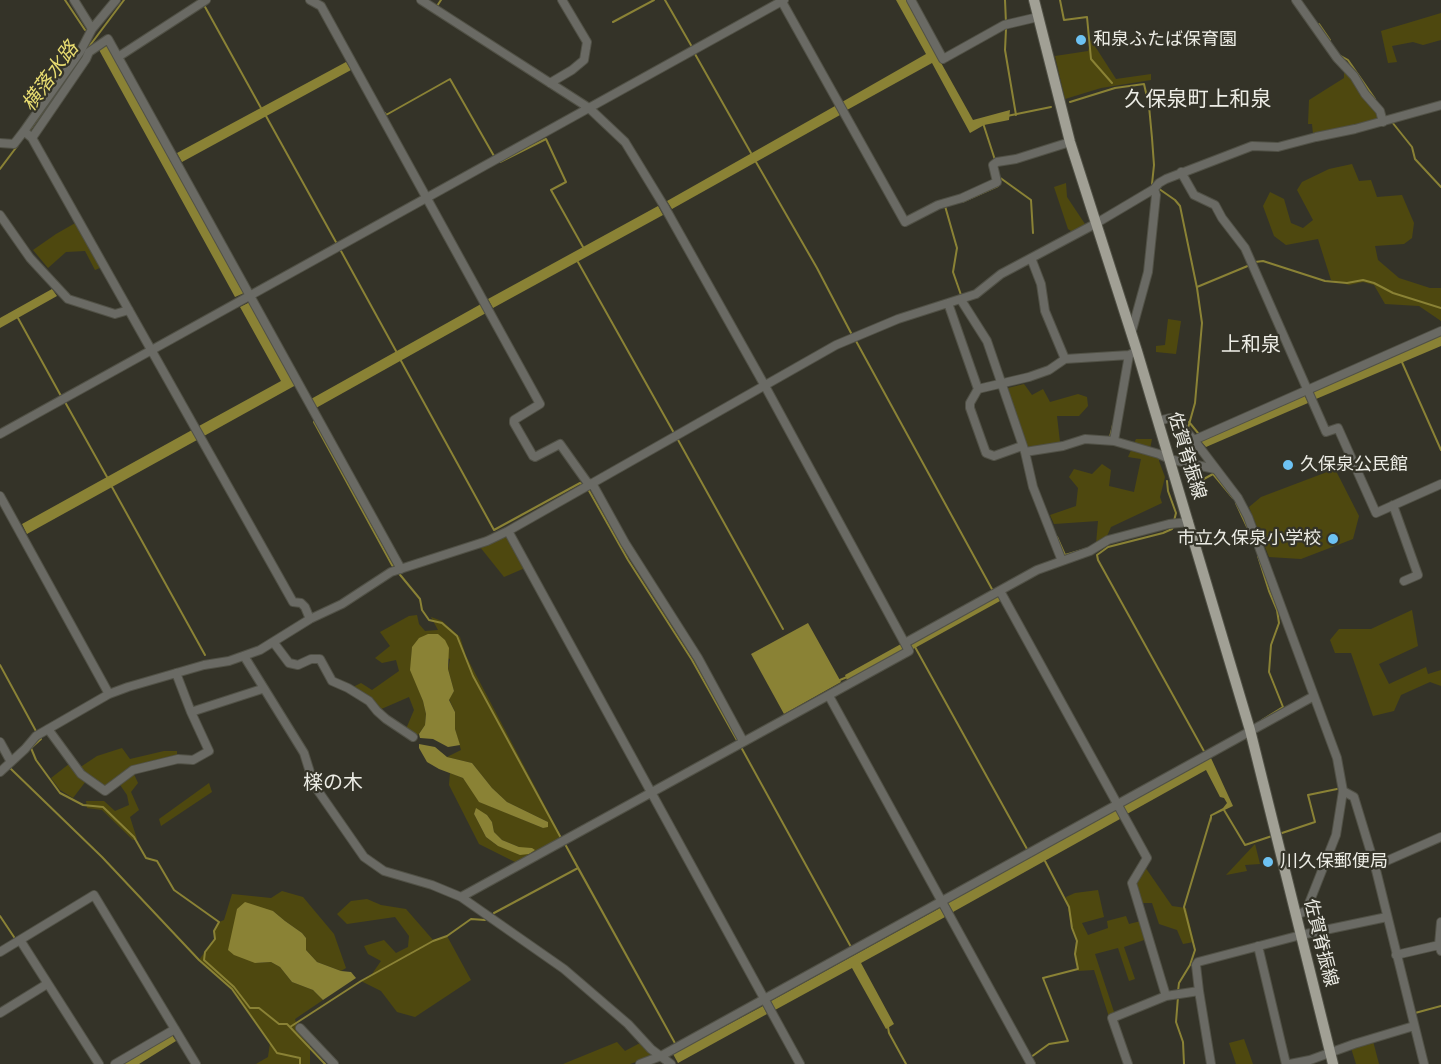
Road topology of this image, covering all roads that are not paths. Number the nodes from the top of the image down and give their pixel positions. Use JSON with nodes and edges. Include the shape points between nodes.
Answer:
{"nodes":[{"id":1,"x":74,"y":0,"type":"edge"},
{"id":2,"x":116,"y":0,"type":"edge"},
{"id":3,"x":310,"y":0,"type":"edge"},
{"id":4,"x":421,"y":0,"type":"edge"},
{"id":5,"x":562,"y":0,"type":"edge"},
{"id":6,"x":782,"y":0,"type":"edge"},
{"id":7,"x":911,"y":0,"type":"edge"},
{"id":8,"x":1034,"y":0,"type":"edge"},
{"id":9,"x":1296,"y":0,"type":"edge"},
{"id":10,"x":204,"y":2,"type":"edge"},
{"id":11,"x":1038,"y":17,"type":"junction"},
{"id":12,"x":92,"y":29,"type":"junction"},
{"id":13,"x":83,"y":55,"type":"junction"},
{"id":14,"x":118,"y":57,"type":"junction"},
{"id":15,"x":550,"y":83,"type":"junction"},
{"id":16,"x":1441,"y":105,"type":"edge"},
{"id":17,"x":589,"y":108,"type":"junction"},
{"id":18,"x":1383,"y":122,"type":"junction"},
{"id":19,"x":24,"y":131,"type":"junction"},
{"id":20,"x":32,"y":138,"type":"junction"},
{"id":21,"x":1070,"y":142,"type":"junction"},
{"id":22,"x":0,"y":143,"type":"edge"},
{"id":23,"x":1181,"y":172,"type":"junction"},
{"id":24,"x":1156,"y":186,"type":"junction"},
{"id":25,"x":426,"y":198,"type":"junction"},
{"id":26,"x":0,"y":215,"type":"edge"},
{"id":27,"x":1095,"y":224,"type":"junction"},
{"id":28,"x":1031,"y":258,"type":"junction"},
{"id":29,"x":245,"y":298,"type":"junction"},
{"id":30,"x":961,"y":300,"type":"junction"},
{"id":31,"x":948,"y":303,"type":"junction"},
{"id":32,"x":129,"y":310,"type":"junction"},
{"id":33,"x":1441,"y":331,"type":"edge"},
{"id":34,"x":1131,"y":334,"type":"junction"},
{"id":35,"x":152,"y":350,"type":"junction"},
{"id":36,"x":1133,"y":353,"type":"junction"},
{"id":37,"x":1065,"y":359,"type":"junction"},
{"id":38,"x":1003,"y":384,"type":"junction"},
{"id":39,"x":765,"y":386,"type":"junction"},
{"id":40,"x":978,"y":389,"type":"junction"},
{"id":41,"x":1307,"y":389,"type":"junction"},
{"id":42,"x":1158,"y":420,"type":"junction"},
{"id":43,"x":0,"y":434,"type":"edge"},
{"id":44,"x":1189,"y":435,"type":"junction"},
{"id":45,"x":1114,"y":441,"type":"junction"},
{"id":46,"x":1023,"y":449,"type":"junction"},
{"id":47,"x":1169,"y":459,"type":"junction"},
{"id":48,"x":1215,"y":469,"type":"junction"},
{"id":49,"x":1441,"y":484,"type":"edge"},
{"id":50,"x":587,"y":486,"type":"junction"},
{"id":51,"x":0,"y":496,"type":"edge"},
{"id":52,"x":1393,"y":505,"type":"junction"},
{"id":53,"x":1184,"y":522,"type":"junction"},
{"id":54,"x":508,"y":531,"type":"junction"},
{"id":55,"x":1062,"y":561,"type":"junction"},
{"id":56,"x":401,"y":569,"type":"junction"},
{"id":57,"x":1404,"y":580,"type":"dead end"},
{"id":58,"x":1000,"y":591,"type":"junction"},
{"id":59,"x":310,"y":619,"type":"junction"},
{"id":60,"x":274,"y":642,"type":"junction"},
{"id":61,"x":906,"y":646,"type":"junction"},
{"id":62,"x":244,"y":656,"type":"junction"},
{"id":63,"x":176,"y":673,"type":"junction"},
{"id":64,"x":262,"y":688,"type":"junction"},
{"id":65,"x":109,"y":694,"type":"junction"},
{"id":66,"x":829,"y":696,"type":"junction"},
{"id":67,"x":1314,"y":696,"type":"junction"},
{"id":68,"x":191,"y":712,"type":"junction"},
{"id":69,"x":1250,"y":730,"type":"junction"},
{"id":70,"x":42,"y":732,"type":"junction"},
{"id":71,"x":414,"y":737,"type":"dead end"},
{"id":72,"x":0,"y":742,"type":"edge"},
{"id":73,"x":740,"y":743,"type":"junction"},
{"id":74,"x":11,"y":762,"type":"junction"},
{"id":75,"x":0,"y":772,"type":"edge"},
{"id":76,"x":1342,"y":791,"type":"junction"},
{"id":77,"x":651,"y":792,"type":"junction"},
{"id":78,"x":1120,"y":809,"type":"junction"},
{"id":79,"x":1441,"y":837,"type":"edge"},
{"id":80,"x":1375,"y":866,"type":"junction"},
{"id":81,"x":461,"y":897,"type":"junction"},
{"id":82,"x":945,"y":906,"type":"junction"},
{"id":83,"x":1296,"y":915,"type":"junction"},
{"id":84,"x":1387,"y":917,"type":"junction"},
{"id":85,"x":1441,"y":922,"type":"edge"},
{"id":86,"x":1302,"y":935,"type":"junction"},
{"id":87,"x":16,"y":942,"type":"junction"},
{"id":88,"x":1258,"y":946,"type":"junction"},
{"id":89,"x":1440,"y":948,"type":"edge"},
{"id":90,"x":0,"y":952,"type":"edge"},
{"id":91,"x":1396,"y":955,"type":"junction"},
{"id":92,"x":45,"y":986,"type":"junction"},
{"id":93,"x":1199,"y":991,"type":"junction"},
{"id":94,"x":1174,"y":995,"type":"junction"},
{"id":95,"x":768,"y":1005,"type":"junction"},
{"id":96,"x":0,"y":1013,"type":"edge"},
{"id":97,"x":1414,"y":1026,"type":"junction"},
{"id":98,"x":300,"y":1028,"type":"dead end"},
{"id":99,"x":175,"y":1029,"type":"junction"},
{"id":100,"x":1330,"y":1052,"type":"junction"},
{"id":101,"x":666,"y":1060,"type":"edge"},
{"id":102,"x":99,"y":1064,"type":"edge"},
{"id":103,"x":115,"y":1064,"type":"edge"},
{"id":104,"x":196,"y":1064,"type":"edge"},
{"id":105,"x":334,"y":1064,"type":"edge"},
{"id":106,"x":640,"y":1064,"type":"edge"},
{"id":107,"x":800,"y":1064,"type":"edge"},
{"id":108,"x":1031,"y":1064,"type":"edge"},
{"id":109,"x":1128,"y":1064,"type":"edge"},
{"id":110,"x":1211,"y":1064,"type":"edge"},
{"id":111,"x":1288,"y":1064,"type":"edge"},
{"id":112,"x":1333,"y":1064,"type":"edge"},
{"id":113,"x":1424,"y":1064,"type":"edge"}],
"edges":[{"from":1,"to":12,"type":"street"},
{"from":2,"to":12,"type":"street"},
{"from":3,"to":25,"type":"street","via":[[321,6]]},
{"from":4,"to":15,"type":"street"},
{"from":5,"to":15,"type":"street","via":[[587,42],[584,60]]},
{"from":6,"to":17,"type":"street"},
{"from":6,"to":21,"type":"street","via":[[905,222],[997,182],[995,163]]},
{"from":7,"to":11,"type":"street","via":[[944,59],[1006,25]]},
{"from":8,"to":11,"type":"main road","name":"佐賀脊振線"},
{"from":9,"to":18,"type":"street","via":[[1380,111]]},
{"from":10,"to":14,"type":"street"},
{"from":11,"to":21,"type":"main road","name":"佐賀脊振線"},
{"from":12,"to":13,"type":"street"},
{"from":13,"to":14,"type":"street","via":[[108,39]]},
{"from":13,"to":19,"type":"street"},
{"from":13,"to":20,"type":"street"},
{"from":14,"to":29,"type":"street"},
{"from":15,"to":17,"type":"street"},
{"from":16,"to":18,"type":"street"},
{"from":17,"to":25,"type":"street"},
{"from":17,"to":39,"type":"street","via":[[625,142]]},
{"from":18,"to":23,"type":"street","via":[[1278,147],[1252,146]]},
{"from":19,"to":20,"type":"street"},
{"from":19,"to":22,"type":"street","via":[[14,144]]},
{"from":20,"to":32,"type":"street"},
{"from":21,"to":27,"type":"main road","name":"佐賀脊振線"},
{"from":23,"to":24,"type":"street"},
{"from":23,"to":41,"type":"street","via":[[1194,195],[1215,205],[1252,263]]},
{"from":24,"to":27,"type":"street"},
{"from":24,"to":34,"type":"street","via":[[1148,272]]},
{"from":25,"to":29,"type":"street"},
{"from":25,"to":50,"type":"street","via":[[540,404],[514,423],[535,457],[560,444]]},
{"from":26,"to":32,"type":"street","via":[[30,258],[68,299],[115,314]]},
{"from":27,"to":28,"type":"street"},
{"from":27,"to":34,"type":"main road","name":"佐賀脊振線"},
{"from":28,"to":30,"type":"street"},
{"from":28,"to":37,"type":"street","via":[[1041,284],[1045,311]]},
{"from":29,"to":35,"type":"street"},
{"from":29,"to":56,"type":"street","via":[[310,404]]},
{"from":30,"to":31,"type":"street"},
{"from":30,"to":38,"type":"street","via":[[987,341]]},
{"from":31,"to":39,"type":"street","via":[[854,336]]},
{"from":31,"to":40,"type":"street"},
{"from":32,"to":35,"type":"street"},
{"from":33,"to":41,"type":"street"},
{"from":34,"to":36,"type":"main road","name":"佐賀脊振線"},
{"from":35,"to":43,"type":"street"},
{"from":35,"to":59,"type":"street","via":[[293,602],[301,603]]},
{"from":36,"to":37,"type":"street"},
{"from":36,"to":42,"type":"main road","name":"佐賀脊振線"},
{"from":36,"to":45,"type":"street"},
{"from":37,"to":38,"type":"street","via":[[1049,370]]},
{"from":38,"to":40,"type":"street"},
{"from":38,"to":46,"type":"street"},
{"from":39,"to":50,"type":"street"},
{"from":39,"to":61,"type":"street"},
{"from":40,"to":46,"type":"street","via":[[970,408],[986,453],[994,456]]},
{"from":41,"to":44,"type":"street"},
{"from":41,"to":52,"type":"street","via":[[1326,432],[1338,428],[1376,513]]},
{"from":42,"to":44,"type":"street","via":[[1173,418]]},
{"from":42,"to":47,"type":"main road","name":"佐賀脊振線"},
{"from":44,"to":48,"type":"street"},
{"from":45,"to":46,"type":"street","via":[[1085,439],[1063,446]]},
{"from":45,"to":47,"type":"street"},
{"from":46,"to":55,"type":"street","via":[[1032,487]]},
{"from":47,"to":48,"type":"street"},
{"from":47,"to":53,"type":"main road","name":"佐賀脊振線"},
{"from":48,"to":67,"type":"street","via":[[1239,498],[1248,517]]},
{"from":49,"to":52,"type":"street"},
{"from":50,"to":54,"type":"street"},
{"from":50,"to":73,"type":"street","via":[[698,658]]},
{"from":51,"to":65,"type":"street"},
{"from":52,"to":57,"type":"street","via":[[1418,575]]},
{"from":53,"to":55,"type":"street","via":[[1108,540]]},
{"from":53,"to":69,"type":"main road","name":"佐賀脊振線"},
{"from":54,"to":56,"type":"street"},
{"from":54,"to":77,"type":"street"},
{"from":55,"to":58,"type":"street"},
{"from":56,"to":59,"type":"street"},
{"from":58,"to":61,"type":"street"},
{"from":58,"to":78,"type":"street"},
{"from":59,"to":60,"type":"street"},
{"from":60,"to":62,"type":"street"},
{"from":60,"to":71,"type":"street","via":[[289,663],[298,665],[320,659],[332,681],[369,700],[376,711]]},
{"from":61,"to":66,"type":"street","via":[[909,651]]},
{"from":62,"to":63,"type":"street"},
{"from":62,"to":64,"type":"street"},
{"from":63,"to":65,"type":"street"},
{"from":63,"to":68,"type":"street"},
{"from":64,"to":68,"type":"street"},
{"from":64,"to":81,"type":"street","via":[[304,753],[314,785],[364,857],[384,871]]},
{"from":65,"to":70,"type":"street"},
{"from":66,"to":73,"type":"street"},
{"from":66,"to":82,"type":"street"},
{"from":67,"to":69,"type":"street"},
{"from":67,"to":76,"type":"street","via":[[1337,758]]},
{"from":68,"to":70,"type":"street","via":[[209,751],[193,760],[178,759],[133,770],[105,790],[81,774]]},
{"from":69,"to":78,"type":"street"},
{"from":69,"to":83,"type":"main road","name":"佐賀脊振線"},
{"from":70,"to":74,"type":"street"},
{"from":72,"to":74,"type":"street"},
{"from":73,"to":77,"type":"street"},
{"from":74,"to":75,"type":"street"},
{"from":76,"to":80,"type":"street","via":[[1354,797]]},
{"from":76,"to":83,"type":"street","via":[[1336,835],[1306,911]]},
{"from":77,"to":81,"type":"street"},
{"from":77,"to":95,"type":"street"},
{"from":78,"to":82,"type":"street"},
{"from":78,"to":94,"type":"street","via":[[1147,858],[1132,883]]},
{"from":79,"to":80,"type":"street"},
{"from":80,"to":84,"type":"street"},
{"from":81,"to":101,"type":"street","via":[[564,969]]},
{"from":82,"to":95,"type":"street","via":[[852,950]]},
{"from":82,"to":108,"type":"street"},
{"from":83,"to":86,"type":"main road","name":"佐賀脊振線"},
{"from":84,"to":86,"type":"street"},
{"from":84,"to":91,"type":"street"},
{"from":85,"to":89,"type":"street"},
{"from":86,"to":88,"type":"street"},
{"from":86,"to":100,"type":"main road","name":"佐賀脊振線"},
{"from":87,"to":90,"type":"street"},
{"from":87,"to":92,"type":"street"},
{"from":87,"to":99,"type":"street","via":[[94,895]]},
{"from":88,"to":93,"type":"street","via":[[1197,963]]},
{"from":88,"to":111,"type":"street"},
{"from":89,"to":91,"type":"street"},
{"from":91,"to":97,"type":"street"},
{"from":92,"to":96,"type":"street"},
{"from":92,"to":102,"type":"street"},
{"from":93,"to":94,"type":"street"},
{"from":93,"to":110,"type":"street"},
{"from":94,"to":109,"type":"street","via":[[1112,1018]]},
{"from":95,"to":101,"type":"street"},
{"from":95,"to":107,"type":"street"},
{"from":97,"to":100,"type":"street"},
{"from":97,"to":113,"type":"street"},
{"from":98,"to":105,"type":"street"},
{"from":99,"to":103,"type":"street"},
{"from":99,"to":104,"type":"street"},
{"from":100,"to":111,"type":"street"},
{"from":100,"to":112,"type":"main road","name":"佐賀脊振線"},
{"from":101,"to":106,"type":"street"}]}
